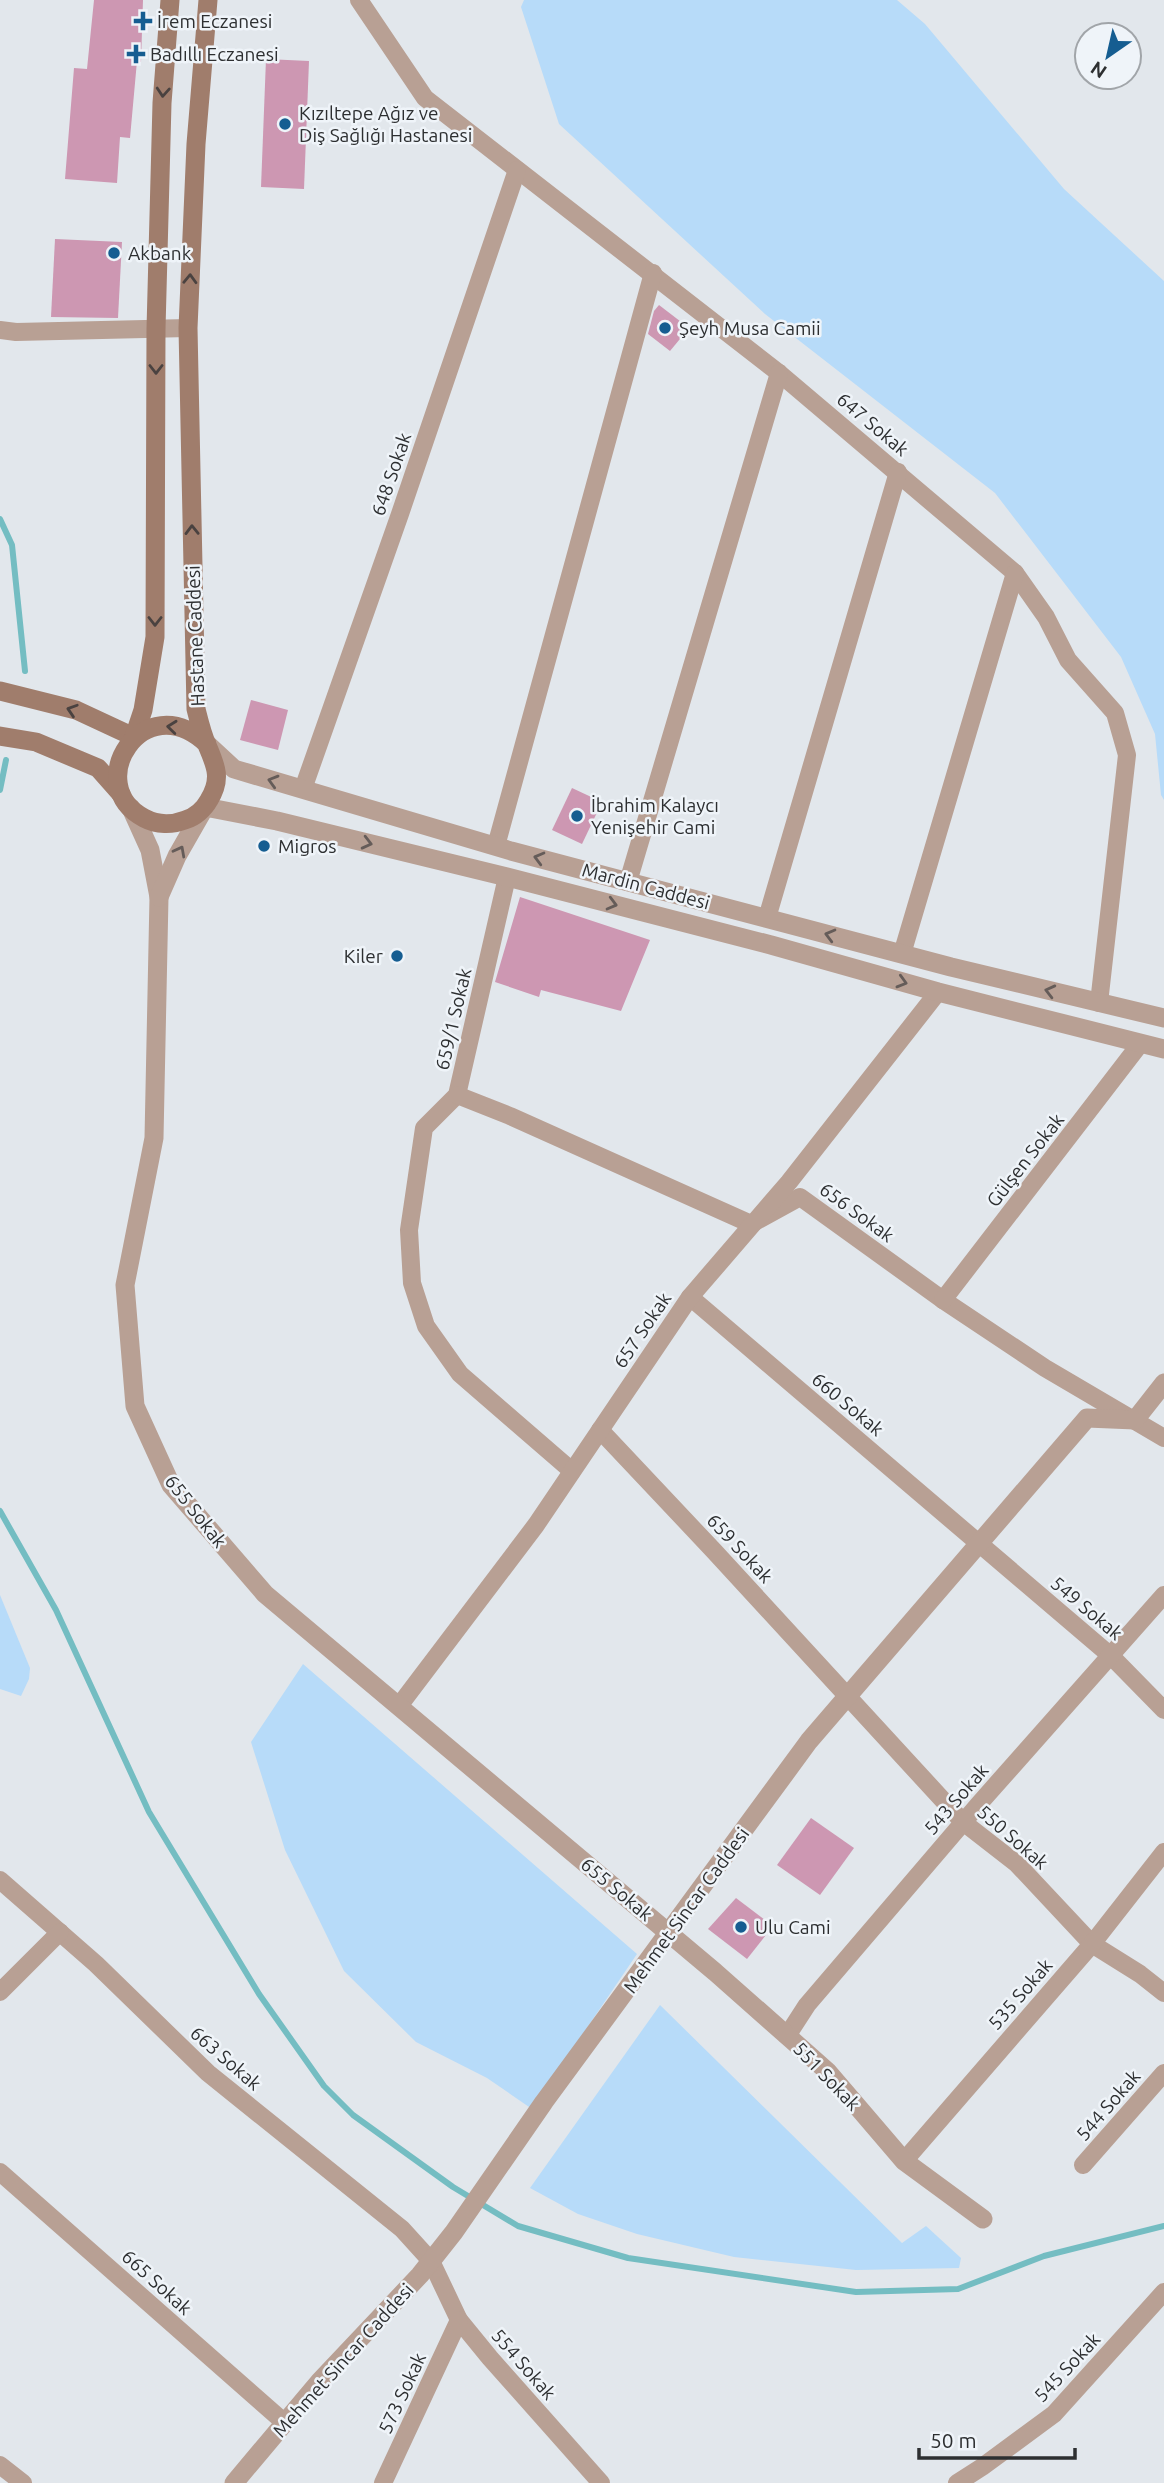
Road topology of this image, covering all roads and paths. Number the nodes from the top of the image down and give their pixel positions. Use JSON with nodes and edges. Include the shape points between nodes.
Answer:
{"nodes":[{"id":1,"x":170,"y":0,"type":"edge"},
{"id":2,"x":208,"y":0,"type":"edge"},
{"id":3,"x":359,"y":0,"type":"edge"},
{"id":4,"x":162,"y":143,"type":"junction"},
{"id":5,"x":196,"y":144,"type":"junction"},
{"id":6,"x":517,"y":170,"type":"junction"},
{"id":7,"x":653,"y":273,"type":"junction"},
{"id":8,"x":188,"y":328,"type":"junction"},
{"id":9,"x":0,"y":330,"type":"edge"},
{"id":10,"x":156,"y":330,"type":"junction"},
{"id":11,"x":779,"y":373,"type":"junction"},
{"id":12,"x":898,"y":472,"type":"junction"},
{"id":13,"x":1015,"y":573,"type":"junction"},
{"id":14,"x":0,"y":691,"type":"edge"},
{"id":15,"x":0,"y":736,"type":"edge"},
{"id":16,"x":134,"y":737,"type":"junction"},
{"id":17,"x":207,"y":744,"type":"junction"},
{"id":18,"x":303,"y":789,"type":"junction"},
{"id":19,"x":127,"y":802,"type":"junction"},
{"id":20,"x":205,"y":807,"type":"junction"},
{"id":21,"x":496,"y":846,"type":"junction"},
{"id":22,"x":507,"y":877,"type":"junction"},
{"id":23,"x":628,"y":882,"type":"junction"},
{"id":24,"x":159,"y":897,"type":"junction"},
{"id":25,"x":767,"y":918,"type":"junction"},
{"id":26,"x":902,"y":954,"type":"junction"},
{"id":27,"x":938,"y":992,"type":"junction"},
{"id":28,"x":1099,"y":1003,"type":"junction"},
{"id":29,"x":1164,"y":1018,"type":"edge"},
{"id":30,"x":1140,"y":1044,"type":"junction"},
{"id":31,"x":1164,"y":1049,"type":"edge"},
{"id":32,"x":457,"y":1095,"type":"junction"},
{"id":33,"x":751,"y":1224,"type":"junction"},
{"id":34,"x":690,"y":1297,"type":"junction"},
{"id":35,"x":943,"y":1300,"type":"junction"},
{"id":36,"x":1164,"y":1383,"type":"edge"},
{"id":37,"x":1135,"y":1420,"type":"junction"},
{"id":38,"x":600,"y":1430,"type":"junction"},
{"id":39,"x":1164,"y":1438,"type":"edge"},
{"id":40,"x":572,"y":1471,"type":"junction"},
{"id":41,"x":979,"y":1544,"type":"junction"},
{"id":42,"x":1164,"y":1595,"type":"edge"},
{"id":43,"x":1111,"y":1656,"type":"junction"},
{"id":44,"x":848,"y":1696,"type":"junction"},
{"id":45,"x":399,"y":1706,"type":"junction"},
{"id":46,"x":1164,"y":1710,"type":"edge"},
{"id":47,"x":963,"y":1822,"type":"junction"},
{"id":48,"x":1164,"y":1852,"type":"edge"},
{"id":49,"x":0,"y":1880,"type":"edge"},
{"id":50,"x":60,"y":1932,"type":"junction"},
{"id":51,"x":669,"y":1933,"type":"junction"},
{"id":52,"x":1092,"y":1944,"type":"junction"},
{"id":53,"x":0,"y":1992,"type":"edge"},
{"id":54,"x":1164,"y":1993,"type":"edge"},
{"id":55,"x":787,"y":2036,"type":"junction"},
{"id":56,"x":1164,"y":2073,"type":"edge"},
{"id":57,"x":904,"y":2161,"type":"junction"},
{"id":58,"x":1083,"y":2165,"type":"dead end"},
{"id":59,"x":0,"y":2172,"type":"edge"},
{"id":60,"x":984,"y":2220,"type":"dead end"},
{"id":61,"x":431,"y":2261,"type":"junction"},
{"id":62,"x":1164,"y":2292,"type":"edge"},
{"id":63,"x":458,"y":2320,"type":"junction"},
{"id":64,"x":285,"y":2423,"type":"junction"},
{"id":65,"x":0,"y":2465,"type":"edge"},
{"id":66,"x":22,"y":2483,"type":"edge"},
{"id":67,"x":234,"y":2483,"type":"edge"},
{"id":68,"x":383,"y":2483,"type":"edge"},
{"id":69,"x":601,"y":2483,"type":"edge"},
{"id":70,"x":957,"y":2483,"type":"edge"}],
"edges":[{"from":1,"to":4,"type":"main road","name":"Hastane Caddesi","one_way":true},
{"from":2,"to":5,"type":"main road","name":"Hastane Caddesi"},
{"from":3,"to":6,"type":"street","name":"647 Sokak","via":[[425,98]]},
{"from":4,"to":5,"type":"main road"},
{"from":4,"to":10,"type":"main road","name":"Hastane Caddesi"},
{"from":8,"to":5,"type":"main road","name":"Hastane Caddesi","one_way":true},
{"from":6,"to":7,"type":"street","name":"647 Sokak"},
{"from":6,"to":18,"type":"street","name":"648 Sokak"},
{"from":7,"to":11,"type":"street","name":"647 Sokak"},
{"from":7,"to":21,"type":"street"},
{"from":8,"to":10,"type":"street"},
{"from":17,"to":8,"type":"main road","name":"Hastane Caddesi","one_way":true,"via":[[196,709]]},
{"from":9,"to":10,"type":"street"},
{"from":10,"to":16,"type":"main road","name":"Hastane Caddesi","one_way":true,"via":[[155,637],[144,710]]},
{"from":11,"to":12,"type":"street","name":"647 Sokak"},
{"from":11,"to":23,"type":"street"},
{"from":12,"to":13,"type":"street","name":"647 Sokak"},
{"from":12,"to":25,"type":"street"},
{"from":13,"to":26,"type":"street"},
{"from":13,"to":28,"type":"street","name":"647 Sokak","via":[[1046,617],[1068,660],[1115,713],[1127,755]]},
{"from":16,"to":14,"type":"main road","one_way":true,"via":[[76,710]]},
{"from":15,"to":19,"type":"main road","via":[[36,742],[98,768]]},
{"from":17,"to":16,"type":"main road","name":"Hastane Caddesi","one_way":true,"via":[[178,726],[163,725]]},
{"from":16,"to":19,"type":"main road","via":[[118,764],[118,780]]},
{"from":18,"to":17,"type":"street","name":"Mardin Caddesi","one_way":true,"via":[[234,769]]},
{"from":17,"to":20,"type":"main road","via":[[217,776]]},
{"from":18,"to":21,"type":"street","name":"Mardin Caddesi"},
{"from":19,"to":20,"type":"main road","via":[[144,818],[159,823],[192,818]]},
{"from":19,"to":24,"type":"street","name":"655 Sokak","via":[[150,850]]},
{"from":20,"to":22,"type":"street","name":"Mardin Caddesi","one_way":true},
{"from":24,"to":20,"type":"street","name":"655 Sokak","one_way":true},
{"from":23,"to":21,"type":"street","name":"Mardin Caddesi","one_way":true},
{"from":22,"to":27,"type":"street","name":"Mardin Caddesi","one_way":true},
{"from":22,"to":32,"type":"street","name":"659/1 Sokak"},
{"from":23,"to":25,"type":"street","name":"Mardin Caddesi"},
{"from":24,"to":45,"type":"street","name":"655 Sokak","via":[[154,1138],[125,1285],[135,1406],[171,1485],[265,1594]]},
{"from":26,"to":25,"type":"street","name":"Mardin Caddesi","one_way":true},
{"from":28,"to":26,"type":"street","name":"Mardin Caddesi","one_way":true},
{"from":27,"to":30,"type":"street","name":"Mardin Caddesi"},
{"from":27,"to":33,"type":"street","name":"657 Sokak"},
{"from":28,"to":29,"type":"street","name":"Mardin Caddesi"},
{"from":30,"to":31,"type":"street","name":"Mardin Caddesi"},
{"from":30,"to":35,"type":"street","name":"Gülşen Sokak"},
{"from":32,"to":33,"type":"street"},
{"from":32,"to":40,"type":"street","name":"659/1 Sokak","via":[[424,1128],[409,1230],[412,1283],[426,1326],[460,1374]]},
{"from":33,"to":34,"type":"street","name":"657 Sokak"},
{"from":33,"to":35,"type":"street","name":"656 Sokak","via":[[800,1197]]},
{"from":34,"to":38,"type":"street","name":"657 Sokak"},
{"from":34,"to":41,"type":"street","name":"660 Sokak"},
{"from":35,"to":37,"type":"street","name":"656 Sokak","via":[[1045,1368]]},
{"from":36,"to":37,"type":"street"},
{"from":37,"to":39,"type":"street","name":"656 Sokak"},
{"from":37,"to":41,"type":"street","name":"Mehmet Sincar Caddesi","via":[[1087,1418]]},
{"from":38,"to":40,"type":"street","name":"657 Sokak"},
{"from":38,"to":44,"type":"street","name":"659 Sokak"},
{"from":40,"to":45,"type":"street","name":"657 Sokak"},
{"from":41,"to":43,"type":"street","name":"549 Sokak"},
{"from":41,"to":44,"type":"street","name":"Mehmet Sincar Caddesi"},
{"from":42,"to":43,"type":"street","name":"543 Sokak"},
{"from":43,"to":46,"type":"street","name":"549 Sokak"},
{"from":43,"to":47,"type":"street","name":"543 Sokak"},
{"from":44,"to":47,"type":"street","name":"550 Sokak"},
{"from":44,"to":51,"type":"street","name":"Mehmet Sincar Caddesi","via":[[809,1741]]},
{"from":45,"to":51,"type":"street","name":"655 Sokak"},
{"from":47,"to":52,"type":"street","name":"550 Sokak","via":[[1017,1864]]},
{"from":47,"to":55,"type":"street","name":"543 Sokak","via":[[807,2005]]},
{"from":48,"to":52,"type":"street","name":"535 Sokak"},
{"from":49,"to":50,"type":"street","name":"663 Sokak"},
{"from":50,"to":53,"type":"street"},
{"from":50,"to":61,"type":"street","name":"663 Sokak","via":[[208,2073],[402,2229]]},
{"from":51,"to":55,"type":"street","name":"551 Sokak"},
{"from":51,"to":61,"type":"street","name":"Mehmet Sincar Caddesi"},
{"from":52,"to":54,"type":"street","name":"550 Sokak"},
{"from":52,"to":57,"type":"street","name":"535 Sokak"},
{"from":55,"to":57,"type":"street","name":"551 Sokak","via":[[827,2071]]},
{"from":56,"to":58,"type":"street","name":"544 Sokak"},
{"from":57,"to":60,"type":"street","name":"551 Sokak"},
{"from":59,"to":64,"type":"street","name":"665 Sokak"},
{"from":61,"to":63,"type":"street","name":"554 Sokak"},
{"from":61,"to":64,"type":"street","name":"Mehmet Sincar Caddesi"},
{"from":62,"to":70,"type":"street","name":"545 Sokak","via":[[1054,2414]]},
{"from":63,"to":68,"type":"street","name":"573 Sokak"},
{"from":63,"to":69,"type":"street","name":"554 Sokak"},
{"from":64,"to":67,"type":"street","name":"Mehmet Sincar Caddesi"},
{"from":65,"to":66,"type":"street"}]}
